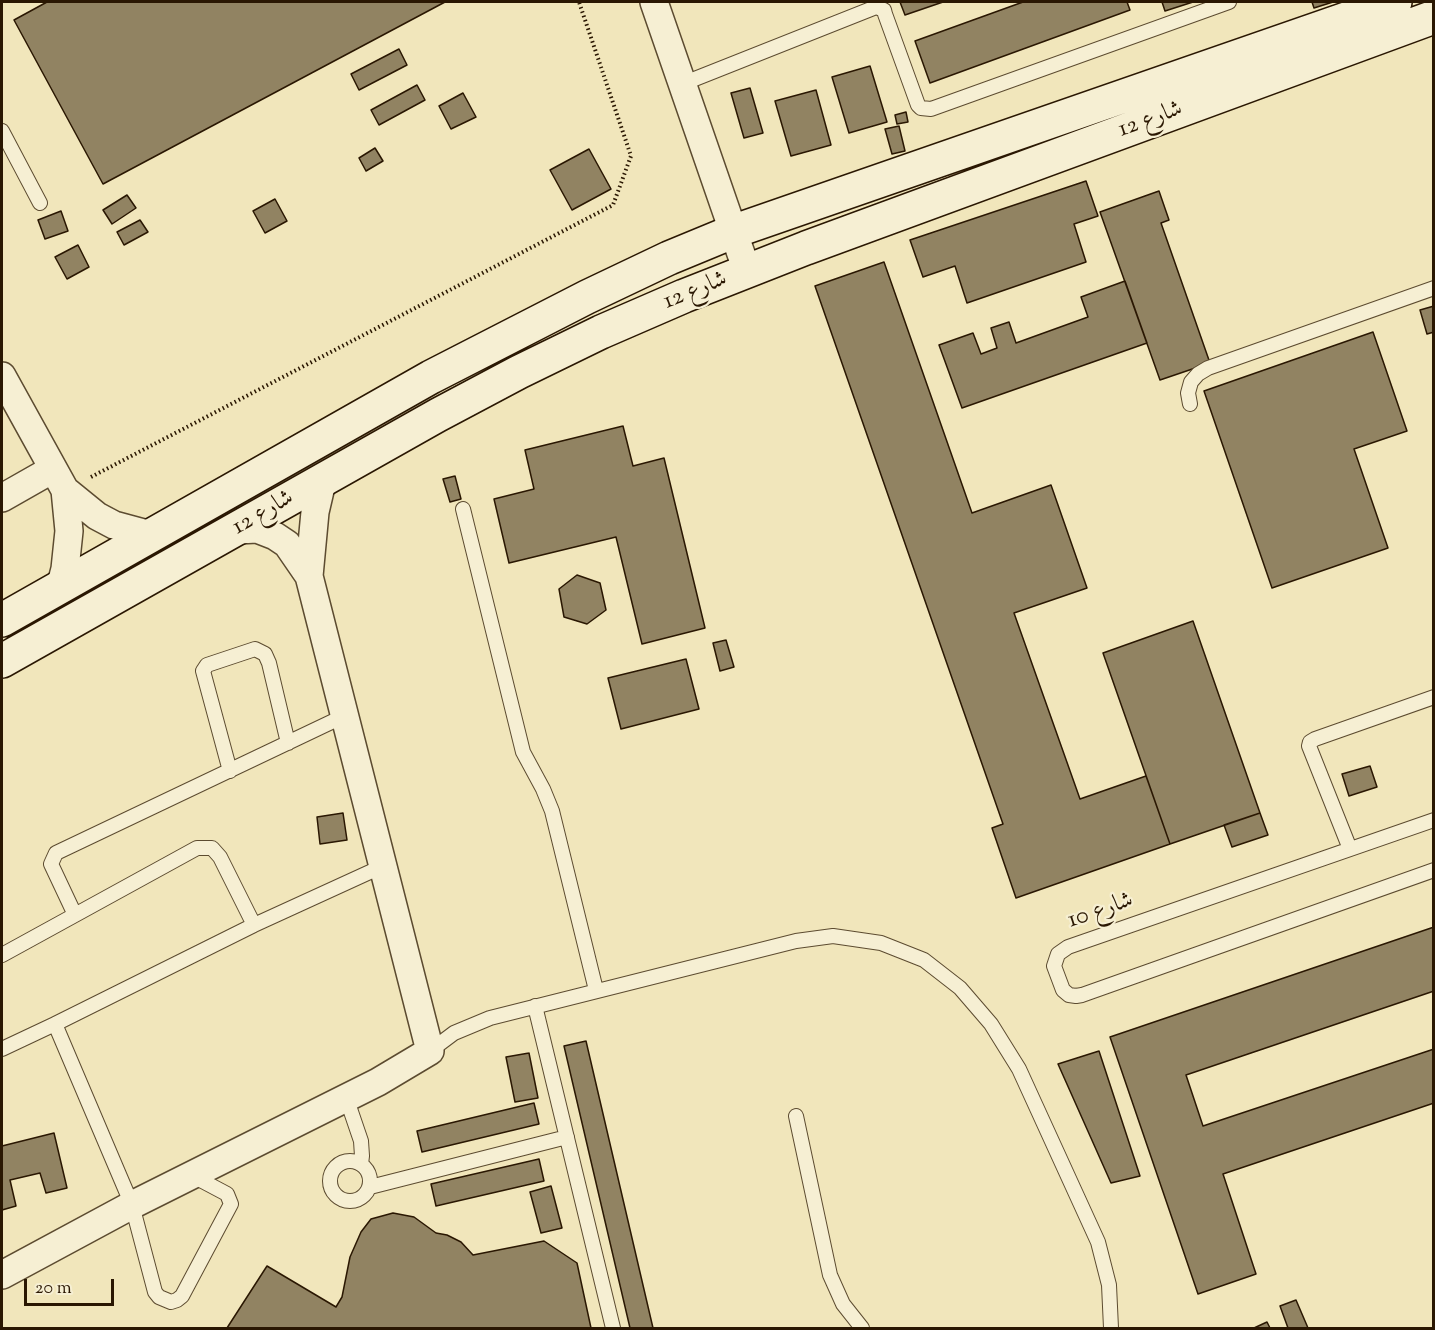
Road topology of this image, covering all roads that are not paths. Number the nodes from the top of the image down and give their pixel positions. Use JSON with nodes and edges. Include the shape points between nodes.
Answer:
{"nodes":[{"id":1,"x":654,"y":2,"type":"edge"},
{"id":2,"x":1229,"y":2,"type":"edge"},
{"id":3,"x":1395,"y":2,"type":"edge"},
{"id":4,"x":1434,"y":17,"type":"edge"},
{"id":5,"x":682,"y":84,"type":"junction"},
{"id":6,"x":2,"y":131,"type":"edge"},
{"id":7,"x":40,"y":203,"type":"dead end"},
{"id":8,"x":732,"y":232,"type":"junction"},
{"id":9,"x":747,"y":272,"type":"junction"},
{"id":10,"x":1434,"y":288,"type":"edge"},
{"id":11,"x":2,"y":376,"type":"edge"},
{"id":12,"x":1190,"y":404,"type":"dead end"},
{"id":13,"x":59,"y":480,"type":"junction"},
{"id":14,"x":322,"y":482,"type":"junction"},
{"id":15,"x":2,"y":498,"type":"edge"},
{"id":16,"x":463,"y":509,"type":"dead end"},
{"id":17,"x":238,"y":530,"type":"junction"},
{"id":18,"x":152,"y":535,"type":"junction"},
{"id":19,"x":107,"y":561,"type":"junction"},
{"id":20,"x":309,"y":576,"type":"junction"},
{"id":21,"x":60,"y":588,"type":"junction"},
{"id":22,"x":126,"y":592,"type":"junction"},
{"id":23,"x":2,"y":620,"type":"edge"},
{"id":24,"x":2,"y":662,"type":"edge"},
{"id":25,"x":1434,"y":697,"type":"edge"},
{"id":26,"x":345,"y":716,"type":"junction"},
{"id":27,"x":288,"y":743,"type":"junction"},
{"id":28,"x":230,"y":771,"type":"junction"},
{"id":29,"x":1434,"y":820,"type":"edge"},
{"id":30,"x":1350,"y":849,"type":"junction"},
{"id":31,"x":383,"y":866,"type":"junction"},
{"id":32,"x":1434,"y":870,"type":"edge"},
{"id":33,"x":75,"y":915,"type":"junction"},
{"id":34,"x":254,"y":925,"type":"junction"},
{"id":35,"x":2,"y":955,"type":"edge"},
{"id":36,"x":596,"y":990,"type":"junction"},
{"id":37,"x":535,"y":1006,"type":"junction"},
{"id":38,"x":55,"y":1024,"type":"junction"},
{"id":39,"x":2,"y":1049,"type":"edge"},
{"id":40,"x":430,"y":1051,"type":"junction"},
{"id":41,"x":346,"y":1097,"type":"junction"},
{"id":42,"x":796,"y":1116,"type":"dead end"},
{"id":43,"x":567,"y":1137,"type":"junction"},
{"id":44,"x":361,"y":1164,"type":"junction"},
{"id":45,"x":193,"y":1176,"type":"junction"},
{"id":46,"x":370,"y":1187,"type":"junction"},
{"id":47,"x":132,"y":1205,"type":"junction"},
{"id":48,"x":2,"y":1275,"type":"edge"},
{"id":49,"x":613,"y":1329,"type":"edge"},
{"id":50,"x":861,"y":1329,"type":"edge"},
{"id":51,"x":1111,"y":1329,"type":"edge"}],
"edges":[{"from":1,"to":5,"type":"street"},
{"from":2,"to":5,"type":"lane","via":[[930,109],[918,105],[884,10],[876,7]]},
{"from":3,"to":8,"type":"street","name":"شارع 12"},
{"from":4,"to":9,"type":"street","name":"شارع 12"},
{"from":5,"to":8,"type":"street"},
{"from":6,"to":7,"type":"lane"},
{"from":8,"to":9,"type":"street"},
{"from":8,"to":18,"type":"street","name":"شارع 12","via":[[658,263],[480,351]]},
{"from":9,"to":14,"type":"street","name":"شارع 12","via":[[601,332],[519,372]]},
{"from":10,"to":12,"type":"lane","via":[[1208,368],[1191,382]]},
{"from":11,"to":13,"type":"street"},
{"from":13,"to":15,"type":"street"},
{"from":13,"to":18,"type":"street","via":[[97,516]]},
{"from":13,"to":21,"type":"street","via":[[69,531]]},
{"from":14,"to":17,"type":"street","name":"شارع 12"},
{"from":14,"to":20,"type":"street"},
{"from":16,"to":36,"type":"lane","via":[[523,752],[552,811]]},
{"from":17,"to":20,"type":"street","via":[[257,529],[287,544]]},
{"from":17,"to":22,"type":"street","name":"شارع 12"},
{"from":18,"to":19,"type":"street","name":"شارع 12"},
{"from":19,"to":21,"type":"street","name":"شارع 12"},
{"from":19,"to":22,"type":"street"},
{"from":20,"to":26,"type":"street"},
{"from":21,"to":23,"type":"street","name":"شارع 12"},
{"from":22,"to":24,"type":"street","name":"شارع 12"},
{"from":25,"to":30,"type":"lane","via":[[1310,742]]},
{"from":26,"to":27,"type":"lane"},
{"from":26,"to":31,"type":"street"},
{"from":27,"to":28,"type":"lane"},
{"from":27,"to":28,"type":"lane","via":[[265,654],[255,649],[207,665],[203,671]]},
{"from":28,"to":33,"type":"lane","via":[[56,853],[51,864]]},
{"from":29,"to":30,"type":"lane","name":"شارع 10"},
{"from":30,"to":32,"type":"lane","name":"شارع 10","via":[[1068,947],[1058,954],[1054,966],[1063,990],[1076,996]]},
{"from":31,"to":34,"type":"lane"},
{"from":31,"to":40,"type":"street"},
{"from":33,"to":34,"type":"lane","via":[[197,848],[212,848]]},
{"from":33,"to":35,"type":"lane"},
{"from":34,"to":38,"type":"lane"},
{"from":36,"to":37,"type":"lane"},
{"from":36,"to":51,"type":"lane","via":[[796,941],[833,936],[880,943],[924,960],[960,988],[991,1024],[1018,1069],[1098,1242],[1109,1285]]},
{"from":37,"to":40,"type":"lane","via":[[472,1024]]},
{"from":37,"to":43,"type":"lane"},
{"from":38,"to":39,"type":"lane"},
{"from":38,"to":47,"type":"lane"},
{"from":40,"to":41,"type":"street"},
{"from":41,"to":44,"type":"lane","via":[[361,1141]]},
{"from":41,"to":45,"type":"street"},
{"from":42,"to":50,"type":"lane","via":[[830,1275],[843,1304]]},
{"from":43,"to":46,"type":"lane"},
{"from":43,"to":49,"type":"lane"},
{"from":44,"to":46,"type":"lane","via":[[367,1170]]},
{"from":44,"to":46,"type":"lane","via":[[343,1162],[335,1167],[329,1184],[339,1199],[348,1202],[358,1200]]},
{"from":45,"to":47,"type":"street"},
{"from":45,"to":47,"type":"lane","via":[[227,1194],[231,1204],[177,1300],[164,1300],[155,1292]]},
{"from":47,"to":48,"type":"street"}]}
